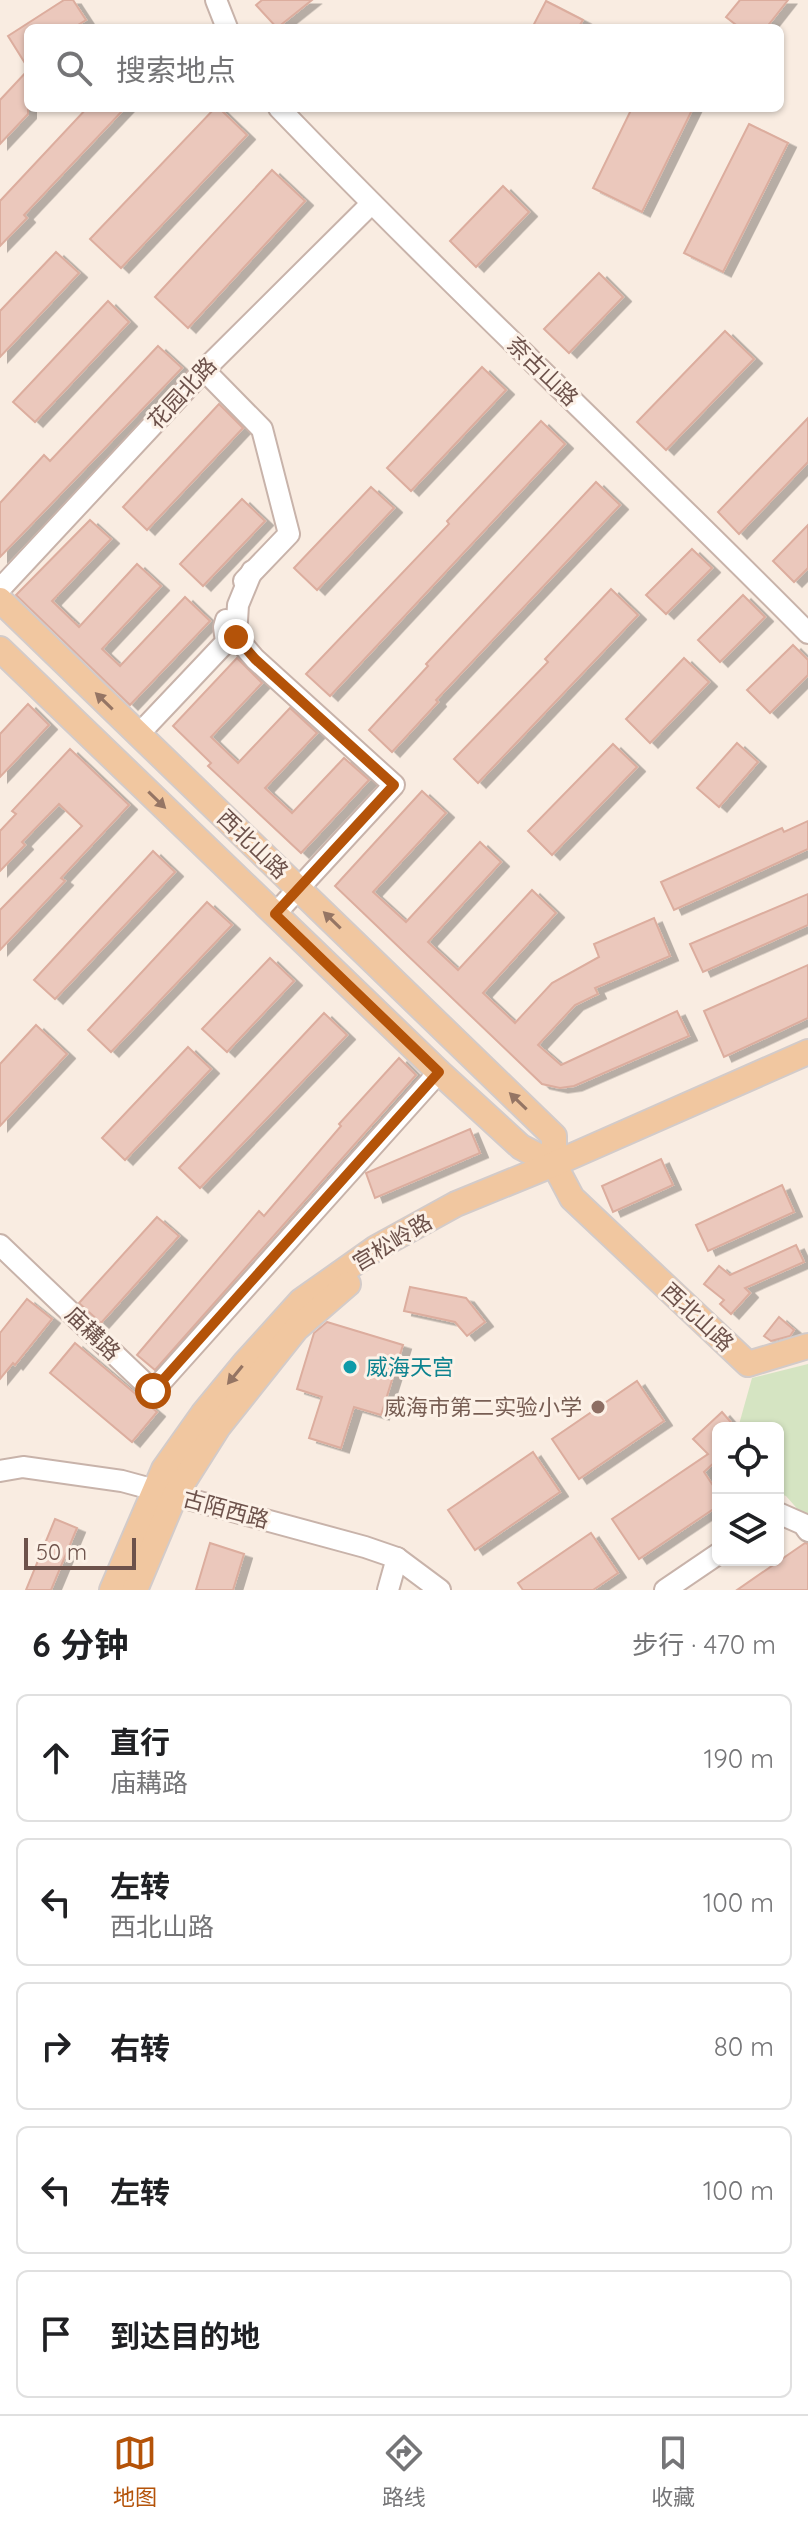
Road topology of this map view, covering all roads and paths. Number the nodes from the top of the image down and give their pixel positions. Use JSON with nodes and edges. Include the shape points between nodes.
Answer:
{"nodes":[{"id":1,"x":216,"y":0,"type":"edge"},
{"id":2,"x":225,"y":24,"type":"edge"},
{"id":3,"x":283,"y":112,"type":"edge"},
{"id":4,"x":371,"y":204,"type":"junction"},
{"id":5,"x":204,"y":370,"type":"junction"},
{"id":6,"x":252,"y":571,"type":"junction"},
{"id":7,"x":0,"y":589,"type":"edge"},
{"id":8,"x":0,"y":600,"type":"edge"},
{"id":9,"x":808,"y":633,"type":"edge"},
{"id":10,"x":0,"y":649,"type":"edge"},
{"id":11,"x":138,"y":735,"type":"junction"},
{"id":12,"x":299,"y":888,"type":"junction"},
{"id":13,"x":275,"y":914,"type":"junction"},
{"id":14,"x":808,"y":1052,"type":"edge"},
{"id":15,"x":808,"y":1070,"type":"edge"},
{"id":16,"x":439,"y":1072,"type":"junction"},
{"id":17,"x":558,"y":1171,"type":"junction"},
{"id":18,"x":0,"y":1245,"type":"edge"},
{"id":19,"x":808,"y":1346,"type":"edge"},
{"id":20,"x":0,"y":1471,"type":"edge"},
{"id":21,"x":164,"y":1492,"type":"junction"},
{"id":22,"x":784,"y":1516,"type":"edge"},
{"id":23,"x":808,"y":1531,"type":"edge"},
{"id":24,"x":397,"y":1558,"type":"junction"},
{"id":25,"x":712,"y":1558,"type":"edge"},
{"id":26,"x":112,"y":1590,"type":"edge"},
{"id":27,"x":135,"y":1590,"type":"edge"},
{"id":28,"x":388,"y":1590,"type":"edge"},
{"id":29,"x":440,"y":1590,"type":"edge"},
{"id":30,"x":665,"y":1590,"type":"edge"}],
"edges":[{"from":1,"to":2,"type":"street"},
{"from":3,"to":4,"type":"street","name":"奈古山路"},
{"from":4,"to":5,"type":"street","name":"花园北路"},
{"from":4,"to":9,"type":"street","name":"奈古山路"},
{"from":5,"to":6,"type":"street","via":[[262,429],[289,534]]},
{"from":5,"to":7,"type":"street","name":"花园北路"},
{"from":6,"to":11,"type":"street","via":[[231,598],[226,642]]},
{"from":6,"to":12,"type":"street","via":[[238,605],[236,637],[394,785]]},
{"from":11,"to":8,"type":"main road","name":"西北山路","one_way":true},
{"from":10,"to":13,"type":"main road","name":"西北山路","one_way":true},
{"from":11,"to":12,"type":"main road","name":"西北山路"},
{"from":12,"to":13,"type":"street"},
{"from":17,"to":12,"type":"main road","name":"西北山路","one_way":true,"via":[[554,1136]]},
{"from":13,"to":16,"type":"main road","name":"西北山路"},
{"from":14,"to":17,"type":"main road"},
{"from":15,"to":17,"type":"main road"},
{"from":16,"to":17,"type":"main road","name":"西北山路","via":[[521,1147]]},
{"from":16,"to":18,"type":"street","name":"庙耩路","via":[[153,1391]]},
{"from":17,"to":19,"type":"main road","name":"西北山路","via":[[572,1198],[748,1364]]},
{"from":17,"to":21,"type":"main road","via":[[388,1250],[296,1329]]},
{"from":20,"to":21,"type":"street","name":"古陌西路","via":[[23,1467]]},
{"from":21,"to":24,"type":"street","name":"古陌西路"},
{"from":21,"to":26,"type":"main road"},
{"from":21,"to":27,"type":"main road"},
{"from":22,"to":23,"type":"street"},
{"from":24,"to":28,"type":"street"},
{"from":24,"to":29,"type":"street","name":"古陌西路"},
{"from":25,"to":30,"type":"street"}]}
